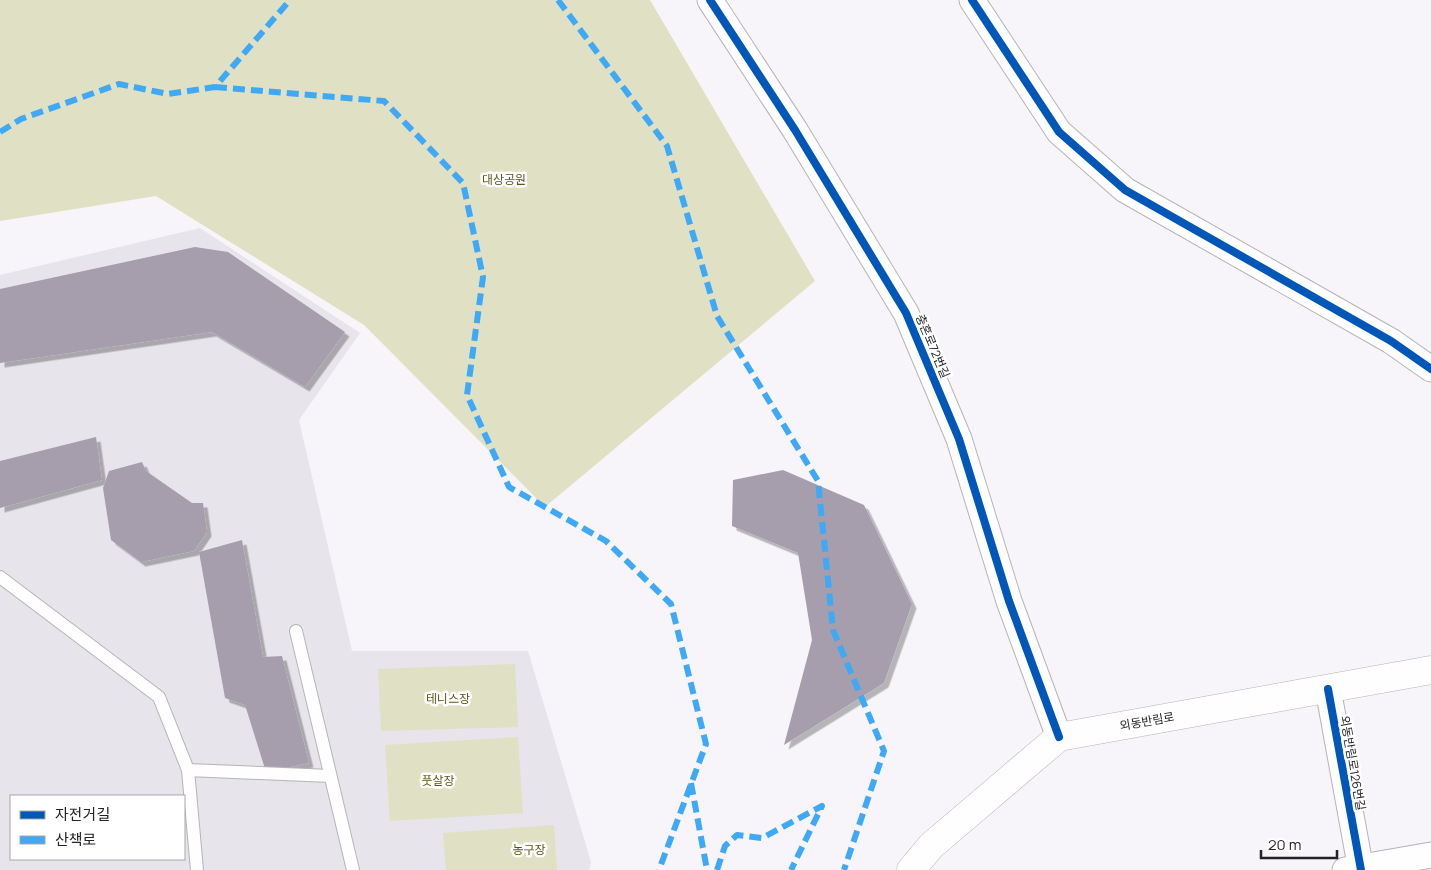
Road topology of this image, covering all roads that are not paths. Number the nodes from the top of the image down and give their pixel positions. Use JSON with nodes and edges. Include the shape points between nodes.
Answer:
{"nodes":[{"id":1,"x":710,"y":0,"type":"edge"},
{"id":2,"x":972,"y":0,"type":"edge"},
{"id":3,"x":1431,"y":369,"type":"edge"},
{"id":4,"x":0,"y":576,"type":"edge"},
{"id":5,"x":296,"y":630,"type":"dead end"},
{"id":6,"x":1431,"y":670,"type":"edge"},
{"id":7,"x":1328,"y":688,"type":"junction"},
{"id":8,"x":1059,"y":737,"type":"junction"},
{"id":9,"x":188,"y":770,"type":"junction"},
{"id":10,"x":330,"y":776,"type":"junction"},
{"id":11,"x":1431,"y":855,"type":"edge"},
{"id":12,"x":1355,"y":869,"type":"edge"},
{"id":13,"x":196,"y":870,"type":"edge"},
{"id":14,"x":353,"y":870,"type":"edge"},
{"id":15,"x":911,"y":870,"type":"edge"}],
"edges":[{"from":1,"to":8,"type":"street","name":"충혼로72번길","via":[[795,130],[906,313],[959,439],[1009,601]]},
{"from":2,"to":3,"type":"street","via":[[1059,132],[1125,190],[1392,341]]},
{"from":4,"to":9,"type":"lane","via":[[159,697]]},
{"from":5,"to":10,"type":"lane"},
{"from":6,"to":7,"type":"main road","name":"외동반림로"},
{"from":7,"to":8,"type":"main road","name":"외동반림로"},
{"from":7,"to":12,"type":"street","name":"외동반림로126번길"},
{"from":8,"to":15,"type":"main road","via":[[931,846]]},
{"from":9,"to":10,"type":"lane"},
{"from":9,"to":13,"type":"lane"},
{"from":10,"to":14,"type":"lane"},
{"from":11,"to":12,"type":"street"}]}
